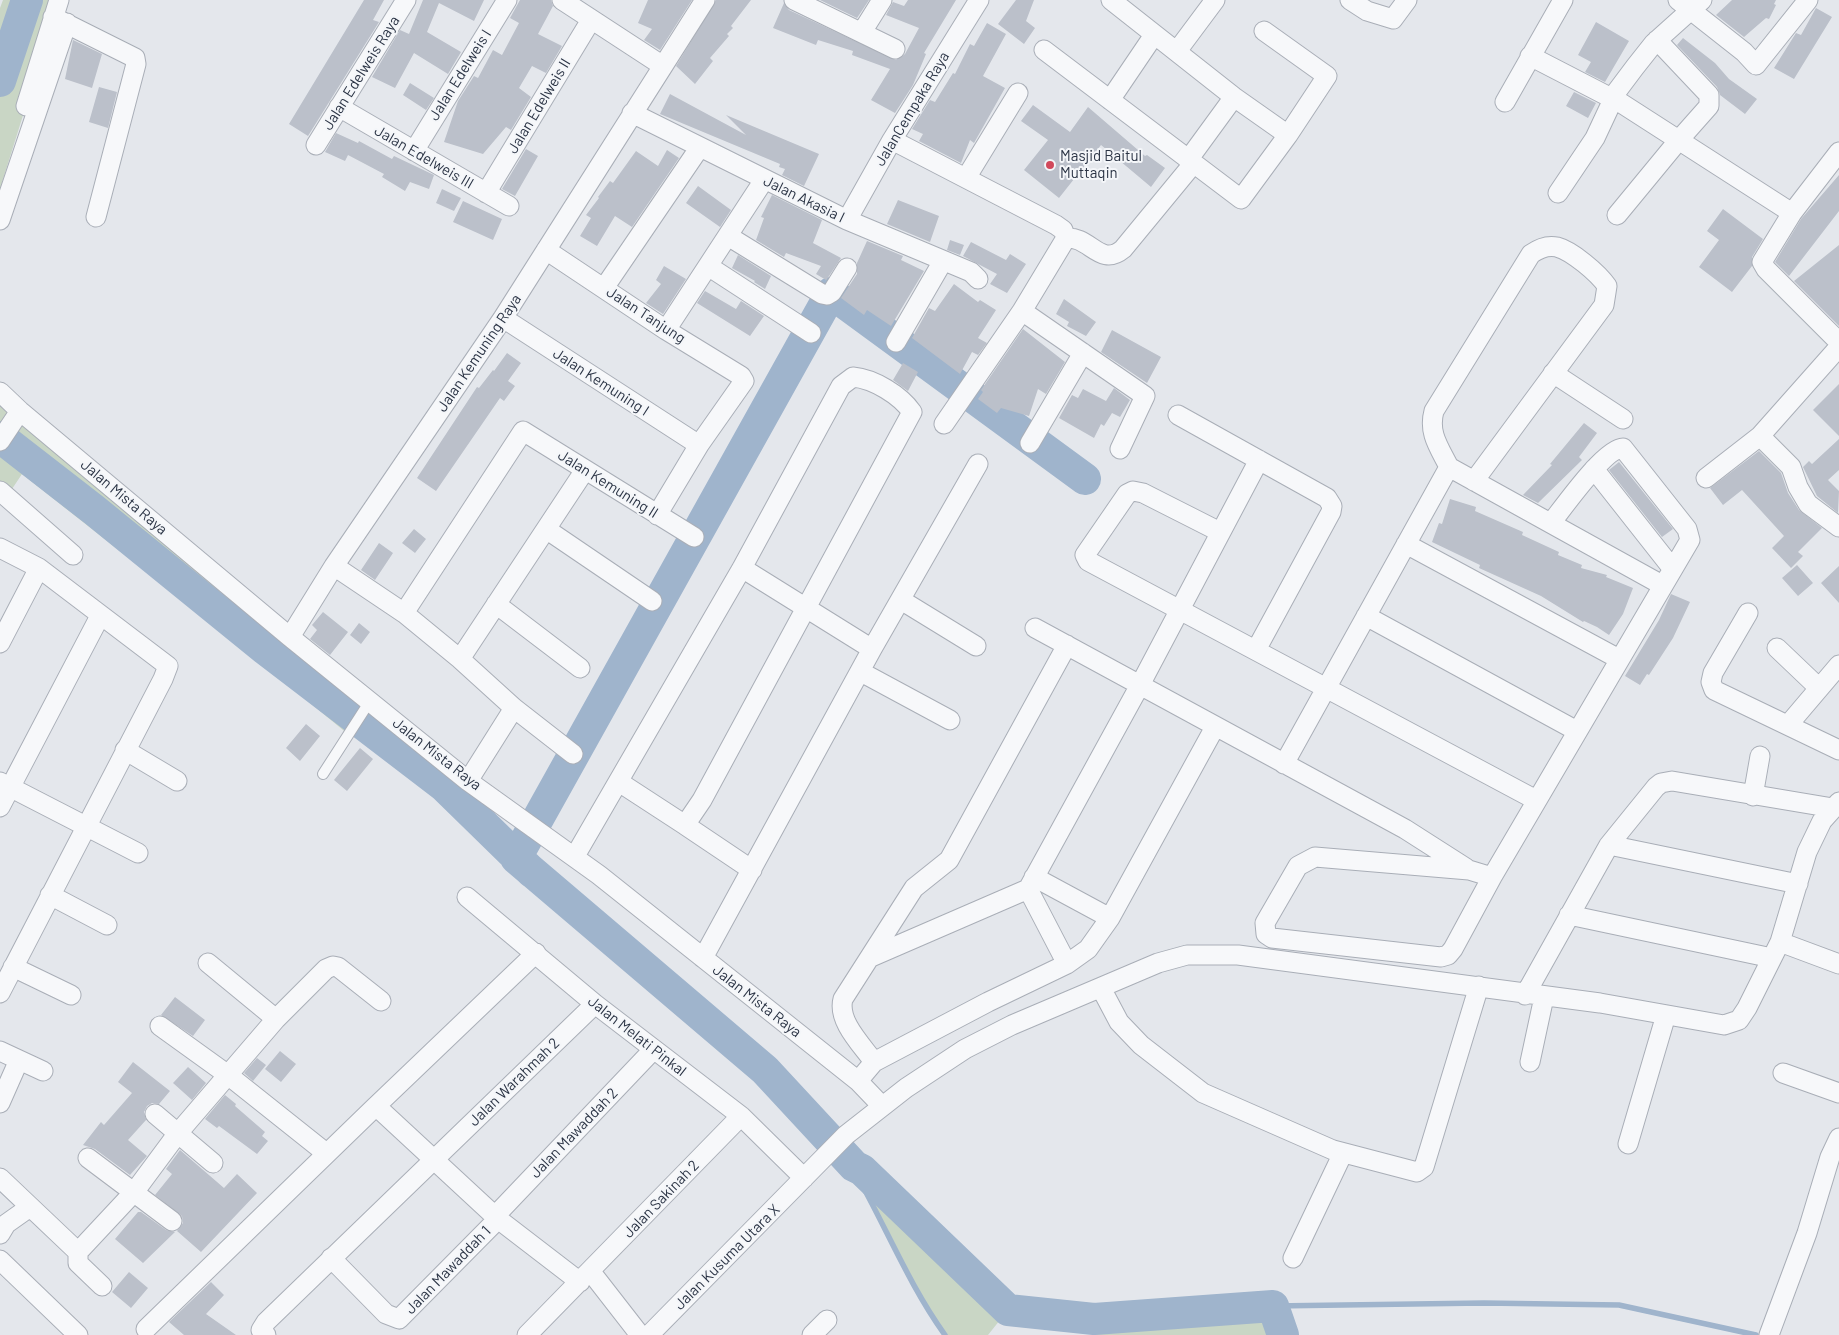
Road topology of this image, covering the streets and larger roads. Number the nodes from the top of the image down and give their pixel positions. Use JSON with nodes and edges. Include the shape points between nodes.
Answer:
{"nodes":[{"id":1,"x":406,"y":0,"type":"edge"},
{"id":2,"x":506,"y":0,"type":"edge"},
{"id":3,"x":562,"y":0,"type":"edge"},
{"id":4,"x":705,"y":0,"type":"edge"},
{"id":5,"x":794,"y":0,"type":"edge"},
{"id":6,"x":882,"y":0,"type":"edge"},
{"id":7,"x":979,"y":0,"type":"edge"},
{"id":8,"x":1111,"y":0,"type":"edge"},
{"id":9,"x":1216,"y":0,"type":"edge"},
{"id":10,"x":1350,"y":0,"type":"edge"},
{"id":11,"x":1407,"y":0,"type":"edge"},
{"id":12,"x":1564,"y":0,"type":"edge"},
{"id":13,"x":1808,"y":0,"type":"edge"},
{"id":14,"x":1691,"y":3,"type":"edge"},
{"id":15,"x":60,"y":13,"type":"edge"},
{"id":16,"x":591,"y":20,"type":"junction"},
{"id":17,"x":1264,"y":31,"type":"dead end"},
{"id":18,"x":862,"y":32,"type":"junction"},
{"id":19,"x":1154,"y":35,"type":"junction"},
{"id":20,"x":1657,"y":40,"type":"junction"},
{"id":21,"x":895,"y":49,"type":"dead end"},
{"id":22,"x":1044,"y":50,"type":"dead end"},
{"id":23,"x":1177,"y":51,"type":"junction"},
{"id":24,"x":1530,"y":56,"type":"junction"},
{"id":25,"x":663,"y":66,"type":"junction"},
{"id":26,"x":1018,"y":93,"type":"dead end"},
{"id":27,"x":1234,"y":97,"type":"junction"},
{"id":28,"x":1613,"y":99,"type":"junction"},
{"id":29,"x":1110,"y":100,"type":"junction"},
{"id":30,"x":1505,"y":102,"type":"dead end"},
{"id":31,"x":339,"y":107,"type":"junction"},
{"id":32,"x":632,"y":113,"type":"junction"},
{"id":33,"x":1288,"y":135,"type":"junction"},
{"id":34,"x":892,"y":140,"type":"junction"},
{"id":35,"x":1678,"y":140,"type":"junction"},
{"id":36,"x":316,"y":145,"type":"dead end"},
{"id":37,"x":700,"y":147,"type":"junction"},
{"id":38,"x":414,"y":151,"type":"junction"},
{"id":39,"x":1839,"y":152,"type":"edge"},
{"id":40,"x":1190,"y":162,"type":"junction"},
{"id":41,"x":966,"y":178,"type":"junction"},
{"id":42,"x":764,"y":180,"type":"junction"},
{"id":43,"x":0,"y":189,"type":"edge"},
{"id":44,"x":486,"y":193,"type":"junction"},
{"id":45,"x":1558,"y":194,"type":"dead end"},
{"id":46,"x":509,"y":206,"type":"dead end"},
{"id":47,"x":1792,"y":213,"type":"junction"},
{"id":48,"x":1618,"y":215,"type":"dead end"},
{"id":49,"x":96,"y":217,"type":"dead end"},
{"id":50,"x":0,"y":220,"type":"edge"},
{"id":51,"x":847,"y":220,"type":"junction"},
{"id":52,"x":728,"y":236,"type":"junction"},
{"id":53,"x":1066,"y":238,"type":"junction"},
{"id":54,"x":546,"y":250,"type":"junction"},
{"id":55,"x":943,"y":261,"type":"junction"},
{"id":56,"x":708,"y":266,"type":"junction"},
{"id":57,"x":847,"y":268,"type":"dead end"},
{"id":58,"x":978,"y":279,"type":"dead end"},
{"id":59,"x":604,"y":288,"type":"junction"},
{"id":60,"x":1022,"y":311,"type":"junction"},
{"id":61,"x":503,"y":318,"type":"junction"},
{"id":62,"x":666,"y":330,"type":"junction"},
{"id":63,"x":811,"y":333,"type":"dead end"},
{"id":64,"x":896,"y":342,"type":"dead end"},
{"id":65,"x":1839,"y":342,"type":"edge"},
{"id":66,"x":1839,"y":347,"type":"edge"},
{"id":67,"x":1083,"y":353,"type":"junction"},
{"id":68,"x":1553,"y":373,"type":"junction"},
{"id":69,"x":0,"y":392,"type":"edge"},
{"id":70,"x":20,"y":411,"type":"junction"},
{"id":71,"x":1178,"y":415,"type":"dead end"},
{"id":72,"x":1623,"y":419,"type":"dead end"},
{"id":73,"x":944,"y":424,"type":"dead end"},
{"id":74,"x":1760,"y":436,"type":"junction"},
{"id":75,"x":3,"y":437,"type":"edge"},
{"id":76,"x":1030,"y":443,"type":"dead end"},
{"id":77,"x":698,"y":445,"type":"junction"},
{"id":78,"x":1120,"y":449,"type":"dead end"},
{"id":79,"x":1259,"y":460,"type":"junction"},
{"id":80,"x":978,"y":464,"type":"dead end"},
{"id":81,"x":1449,"y":467,"type":"junction"},
{"id":82,"x":1594,"y":469,"type":"junction"},
{"id":83,"x":585,"y":470,"type":"junction"},
{"id":84,"x":1706,"y":478,"type":"dead end"},
{"id":85,"x":1474,"y":481,"type":"junction"},
{"id":86,"x":0,"y":491,"type":"edge"},
{"id":87,"x":657,"y":515,"type":"junction"},
{"id":88,"x":1550,"y":524,"type":"junction"},
{"id":89,"x":1839,"y":527,"type":"edge"},
{"id":90,"x":546,"y":529,"type":"junction"},
{"id":91,"x":1220,"y":532,"type":"junction"},
{"id":92,"x":694,"y":537,"type":"dead end"},
{"id":93,"x":1406,"y":544,"type":"junction"},
{"id":94,"x":0,"y":548,"type":"edge"},
{"id":95,"x":73,"y":556,"type":"dead end"},
{"id":96,"x":334,"y":566,"type":"junction"},
{"id":97,"x":39,"y":568,"type":"junction"},
{"id":98,"x":742,"y":568,"type":"junction"},
{"id":99,"x":1672,"y":568,"type":"junction"},
{"id":100,"x":1662,"y":585,"type":"junction"},
{"id":101,"x":901,"y":600,"type":"junction"},
{"id":102,"x":652,"y":601,"type":"dead end"},
{"id":103,"x":496,"y":604,"type":"junction"},
{"id":104,"x":807,"y":608,"type":"junction"},
{"id":105,"x":1180,"y":611,"type":"junction"},
{"id":106,"x":404,"y":613,"type":"junction"},
{"id":107,"x":1748,"y":613,"type":"dead end"},
{"id":108,"x":100,"y":616,"type":"junction"},
{"id":109,"x":1366,"y":616,"type":"junction"},
{"id":110,"x":1035,"y":628,"type":"dead end"},
{"id":111,"x":290,"y":637,"type":"junction"},
{"id":112,"x":0,"y":643,"type":"edge"},
{"id":113,"x":1066,"y":645,"type":"junction"},
{"id":114,"x":976,"y":646,"type":"dead end"},
{"id":115,"x":1777,"y":648,"type":"dead end"},
{"id":116,"x":872,"y":649,"type":"junction"},
{"id":117,"x":1256,"y":650,"type":"junction"},
{"id":118,"x":460,"y":659,"type":"junction"},
{"id":119,"x":1619,"y":659,"type":"junction"},
{"id":120,"x":1839,"y":665,"type":"edge"},
{"id":121,"x":580,"y":668,"type":"dead end"},
{"id":122,"x":860,"y":672,"type":"junction"},
{"id":123,"x":1140,"y":686,"type":"junction"},
{"id":124,"x":1326,"y":688,"type":"junction"},
{"id":125,"x":1819,"y":688,"type":"junction"},
{"id":126,"x":514,"y":708,"type":"junction"},
{"id":127,"x":950,"y":720,"type":"dead end"},
{"id":128,"x":1788,"y":725,"type":"junction"},
{"id":129,"x":1215,"y":727,"type":"junction"},
{"id":130,"x":1577,"y":731,"type":"junction"},
{"id":131,"x":125,"y":750,"type":"junction"},
{"id":132,"x":1839,"y":750,"type":"edge"},
{"id":133,"x":573,"y":754,"type":"dead end"},
{"id":134,"x":1760,"y":756,"type":"dead end"},
{"id":135,"x":1284,"y":764,"type":"junction"},
{"id":136,"x":177,"y":781,"type":"dead end"},
{"id":137,"x":468,"y":781,"type":"junction"},
{"id":138,"x":619,"y":782,"type":"junction"},
{"id":139,"x":5,"y":784,"type":"edge"},
{"id":140,"x":1753,"y":796,"type":"junction"},
{"id":141,"x":1536,"y":800,"type":"junction"},
{"id":142,"x":0,"y":807,"type":"edge"},
{"id":143,"x":1833,"y":813,"type":"edge"},
{"id":144,"x":685,"y":825,"type":"junction"},
{"id":145,"x":86,"y":826,"type":"junction"},
{"id":146,"x":1609,"y":845,"type":"junction"},
{"id":147,"x":138,"y":853,"type":"dead end"},
{"id":148,"x":575,"y":856,"type":"junction"},
{"id":149,"x":752,"y":870,"type":"junction"},
{"id":150,"x":1469,"y":870,"type":"junction"},
{"id":151,"x":1492,"y":877,"type":"junction"},
{"id":152,"x":1031,"y":883,"type":"junction"},
{"id":153,"x":1798,"y":884,"type":"junction"},
{"id":154,"x":50,"y":895,"type":"junction"},
{"id":155,"x":467,"y":897,"type":"dead end"},
{"id":156,"x":1569,"y":916,"type":"junction"},
{"id":157,"x":1110,"y":918,"type":"junction"},
{"id":158,"x":107,"y":925,"type":"dead end"},
{"id":159,"x":1776,"y":950,"type":"junction"},
{"id":160,"x":536,"y":953,"type":"junction"},
{"id":161,"x":871,"y":957,"type":"junction"},
{"id":162,"x":703,"y":958,"type":"junction"},
{"id":163,"x":208,"y":963,"type":"dead end"},
{"id":164,"x":1067,"y":964,"type":"junction"},
{"id":165,"x":1839,"y":964,"type":"edge"},
{"id":166,"x":13,"y":967,"type":"junction"},
{"id":167,"x":1479,"y":986,"type":"junction"},
{"id":168,"x":1101,"y":988,"type":"junction"},
{"id":169,"x":0,"y":993,"type":"edge"},
{"id":170,"x":71,"y":995,"type":"dead end"},
{"id":171,"x":1525,"y":995,"type":"junction"},
{"id":172,"x":1544,"y":997,"type":"junction"},
{"id":173,"x":381,"y":1001,"type":"dead end"},
{"id":174,"x":595,"y":1004,"type":"junction"},
{"id":175,"x":1666,"y":1015,"type":"junction"},
{"id":176,"x":276,"y":1019,"type":"junction"},
{"id":177,"x":160,"y":1026,"type":"dead end"},
{"id":178,"x":653,"y":1050,"type":"junction"},
{"id":179,"x":0,"y":1051,"type":"edge"},
{"id":180,"x":20,"y":1060,"type":"junction"},
{"id":181,"x":874,"y":1062,"type":"junction"},
{"id":182,"x":1530,"y":1062,"type":"dead end"},
{"id":183,"x":43,"y":1071,"type":"dead end"},
{"id":184,"x":1783,"y":1073,"type":"dead end"},
{"id":185,"x":228,"y":1074,"type":"junction"},
{"id":186,"x":858,"y":1081,"type":"junction"},
{"id":187,"x":1839,"y":1093,"type":"edge"},
{"id":188,"x":0,"y":1103,"type":"edge"},
{"id":189,"x":376,"y":1106,"type":"junction"},
{"id":190,"x":882,"y":1106,"type":"junction"},
{"id":191,"x":155,"y":1114,"type":"dead end"},
{"id":192,"x":741,"y":1116,"type":"junction"},
{"id":193,"x":178,"y":1133,"type":"junction"},
{"id":194,"x":1839,"y":1138,"type":"edge"},
{"id":195,"x":1628,"y":1144,"type":"dead end"},
{"id":196,"x":326,"y":1153,"type":"junction"},
{"id":197,"x":1343,"y":1153,"type":"junction"},
{"id":198,"x":88,"y":1158,"type":"dead end"},
{"id":199,"x":434,"y":1160,"type":"junction"},
{"id":200,"x":213,"y":1164,"type":"dead end"},
{"id":201,"x":0,"y":1178,"type":"edge"},
{"id":202,"x":804,"y":1178,"type":"junction"},
{"id":203,"x":134,"y":1191,"type":"junction"},
{"id":204,"x":30,"y":1207,"type":"junction"},
{"id":205,"x":496,"y":1218,"type":"junction"},
{"id":206,"x":172,"y":1221,"type":"dead end"},
{"id":207,"x":0,"y":1234,"type":"edge"},
{"id":208,"x":78,"y":1252,"type":"junction"},
{"id":209,"x":331,"y":1258,"type":"junction"},
{"id":210,"x":1294,"y":1258,"type":"dead end"},
{"id":211,"x":0,"y":1260,"type":"edge"},
{"id":212,"x":585,"y":1277,"type":"junction"},
{"id":213,"x":102,"y":1286,"type":"dead end"},
{"id":214,"x":827,"y":1320,"type":"dead end"},
{"id":215,"x":146,"y":1329,"type":"dead end"},
{"id":216,"x":78,"y":1335,"type":"edge"},
{"id":217,"x":266,"y":1335,"type":"edge"},
{"id":218,"x":527,"y":1335,"type":"edge"},
{"id":219,"x":640,"y":1335,"type":"edge"},
{"id":220,"x":649,"y":1335,"type":"edge"},
{"id":221,"x":812,"y":1335,"type":"edge"},
{"id":222,"x":1769,"y":1335,"type":"edge"}],
"edges":[{"from":1,"to":31,"type":"street","name":"Jalan Edelweis Raya"},
{"from":2,"to":38,"type":"street","name":"Jalan Edelweis I"},
{"from":3,"to":16,"type":"street"},
{"from":4,"to":25,"type":"street","name":"Jalan Kemuning Raya"},
{"from":5,"to":18,"type":"street"},
{"from":6,"to":18,"type":"street"},
{"from":7,"to":34,"type":"street","name":"JalanCempaka Raya"},
{"from":8,"to":19,"type":"street"},
{"from":9,"to":23,"type":"street"},
{"from":10,"to":11,"type":"street","via":[[1367,11],[1393,19]]},
{"from":12,"to":24,"type":"street"},
{"from":13,"to":14,"type":"street","via":[[1756,65]]},
{"from":14,"to":20,"type":"street"},
{"from":15,"to":43,"type":"street"},
{"from":15,"to":49,"type":"street","via":[[135,58]]},
{"from":15,"to":50,"type":"street"},
{"from":16,"to":25,"type":"street"},
{"from":16,"to":44,"type":"street","name":"Jalan Edelweis II"},
{"from":17,"to":33,"type":"street","via":[[1328,76]]},
{"from":18,"to":21,"type":"street"},
{"from":19,"to":23,"type":"street"},
{"from":19,"to":29,"type":"street"},
{"from":20,"to":28,"type":"street"},
{"from":20,"to":35,"type":"street","via":[[1709,95],[1709,106]]},
{"from":22,"to":29,"type":"street"},
{"from":23,"to":27,"type":"street"},
{"from":24,"to":28,"type":"street"},
{"from":24,"to":30,"type":"street"},
{"from":25,"to":32,"type":"street","name":"Jalan Kemuning Raya"},
{"from":26,"to":41,"type":"street"},
{"from":27,"to":33,"type":"street"},
{"from":27,"to":40,"type":"street"},
{"from":28,"to":35,"type":"street"},
{"from":28,"to":45,"type":"street","via":[[1595,138]]},
{"from":29,"to":40,"type":"street"},
{"from":31,"to":36,"type":"street","name":"Jalan Edelweis Raya"},
{"from":31,"to":38,"type":"street","name":"Jalan Edelweis III"},
{"from":32,"to":37,"type":"street","name":"Jalan Akasia I"},
{"from":32,"to":54,"type":"street","name":"Jalan Kemuning Raya"},
{"from":33,"to":40,"type":"street","via":[[1241,199]]},
{"from":34,"to":41,"type":"street"},
{"from":34,"to":51,"type":"street","name":"JalanCempaka Raya"},
{"from":35,"to":47,"type":"street"},
{"from":35,"to":48,"type":"street"},
{"from":37,"to":42,"type":"street","name":"Jalan Akasia I"},
{"from":37,"to":59,"type":"street"},
{"from":38,"to":44,"type":"street","name":"Jalan Edelweis III"},
{"from":39,"to":47,"type":"street"},
{"from":40,"to":53,"type":"street","via":[[1116,256],[1101,253],[1076,237]]},
{"from":41,"to":53,"type":"street","via":[[1056,225]]},
{"from":42,"to":51,"type":"street","name":"Jalan Akasia I"},
{"from":42,"to":52,"type":"street"},
{"from":44,"to":46,"type":"street","name":"Jalan Edelweis III"},
{"from":47,"to":65,"type":"street","via":[[1763,258],[1762,266]]},
{"from":51,"to":55,"type":"street","name":"Jalan Akasia I"},
{"from":52,"to":56,"type":"street"},
{"from":52,"to":57,"type":"street","via":[[822,294],[832,292]]},
{"from":53,"to":60,"type":"street"},
{"from":54,"to":59,"type":"street","name":"Jalan Tanjung"},
{"from":54,"to":61,"type":"street","name":"Jalan Kemuning Raya"},
{"from":55,"to":58,"type":"street","name":"Jalan Akasia I","via":[[971,272]]},
{"from":55,"to":64,"type":"street"},
{"from":56,"to":62,"type":"street"},
{"from":56,"to":63,"type":"street"},
{"from":59,"to":62,"type":"street","name":"Jalan Tanjung"},
{"from":60,"to":67,"type":"street"},
{"from":60,"to":73,"type":"street"},
{"from":61,"to":77,"type":"street","name":"Jalan Kemuning I"},
{"from":61,"to":96,"type":"street","name":"Jalan Kemuning Raya"},
{"from":62,"to":77,"type":"street","name":"Jalan Tanjung","via":[[741,376],[744,381]]},
{"from":66,"to":74,"type":"street"},
{"from":67,"to":76,"type":"street"},
{"from":67,"to":78,"type":"street","via":[[1145,396]]},
{"from":68,"to":72,"type":"street"},
{"from":68,"to":81,"type":"street","via":[[1604,305],[1607,286],[1600,276],[1555,246],[1540,248],[1531,254],[1434,411],[1430,423],[1432,435]]},
{"from":68,"to":85,"type":"street"},
{"from":69,"to":70,"type":"street","name":"Jalan Mista Raya"},
{"from":70,"to":75,"type":"street"},
{"from":70,"to":111,"type":"street","name":"Jalan Mista Raya"},
{"from":71,"to":79,"type":"street"},
{"from":74,"to":84,"type":"street"},
{"from":74,"to":89,"type":"street","via":[[1791,467],[1808,504]]},
{"from":77,"to":87,"type":"street"},
{"from":79,"to":91,"type":"street"},
{"from":79,"to":117,"type":"street","via":[[1326,498],[1332,506]]},
{"from":80,"to":101,"type":"street"},
{"from":81,"to":85,"type":"street"},
{"from":81,"to":93,"type":"street"},
{"from":82,"to":88,"type":"street"},
{"from":82,"to":99,"type":"street"},
{"from":82,"to":99,"type":"street","via":[[1617,448],[1626,449],[1690,535],[1687,546]]},
{"from":83,"to":87,"type":"street","name":"Jalan Kemuning II"},
{"from":83,"to":90,"type":"street"},
{"from":83,"to":106,"type":"street","name":"Jalan Kemuning II","via":[[524,431]]},
{"from":85,"to":88,"type":"street"},
{"from":86,"to":95,"type":"street"},
{"from":87,"to":92,"type":"street","name":"Jalan Kemuning II"},
{"from":88,"to":100,"type":"street"},
{"from":90,"to":102,"type":"street"},
{"from":90,"to":103,"type":"street"},
{"from":91,"to":105,"type":"street"},
{"from":91,"to":105,"type":"street","via":[[1133,491],[1127,494],[1086,551],[1088,561]]},
{"from":93,"to":109,"type":"street"},
{"from":93,"to":119,"type":"street"},
{"from":94,"to":97,"type":"street"},
{"from":96,"to":106,"type":"street"},
{"from":96,"to":111,"type":"street","name":"Jalan Kemuning Raya"},
{"from":97,"to":108,"type":"street"},
{"from":97,"to":112,"type":"street"},
{"from":98,"to":104,"type":"street"},
{"from":98,"to":104,"type":"street","via":[[841,386],[853,376],[864,378],[894,395],[912,412]]},
{"from":98,"to":138,"type":"street"},
{"from":99,"to":100,"type":"street"},
{"from":100,"to":119,"type":"street"},
{"from":101,"to":114,"type":"street"},
{"from":101,"to":116,"type":"street"},
{"from":103,"to":118,"type":"street"},
{"from":103,"to":121,"type":"street"},
{"from":104,"to":116,"type":"street"},
{"from":104,"to":144,"type":"street","via":[[702,800]]},
{"from":105,"to":117,"type":"street"},
{"from":105,"to":123,"type":"street"},
{"from":106,"to":118,"type":"street"},
{"from":107,"to":128,"type":"street","via":[[1711,682],[1714,690]]},
{"from":108,"to":131,"type":"street","via":[[168,666]]},
{"from":108,"to":139,"type":"street"},
{"from":109,"to":124,"type":"street"},
{"from":109,"to":130,"type":"street"},
{"from":110,"to":113,"type":"street"},
{"from":111,"to":137,"type":"street","name":"Jalan Mista Raya"},
{"from":113,"to":123,"type":"street"},
{"from":113,"to":161,"type":"street","via":[[949,860],[914,888]]},
{"from":115,"to":125,"type":"street"},
{"from":116,"to":122,"type":"street"},
{"from":117,"to":124,"type":"street"},
{"from":118,"to":126,"type":"street"},
{"from":119,"to":130,"type":"street"},
{"from":120,"to":125,"type":"street"},
{"from":122,"to":127,"type":"street"},
{"from":122,"to":149,"type":"street"},
{"from":123,"to":129,"type":"street"},
{"from":123,"to":152,"type":"street"},
{"from":124,"to":135,"type":"street"},
{"from":124,"to":141,"type":"street"},
{"from":125,"to":128,"type":"street"},
{"from":126,"to":133,"type":"street"},
{"from":126,"to":137,"type":"street"},
{"from":128,"to":132,"type":"street"},
{"from":129,"to":135,"type":"street"},
{"from":129,"to":157,"type":"street"},
{"from":130,"to":141,"type":"street"},
{"from":131,"to":136,"type":"street"},
{"from":131,"to":145,"type":"street"},
{"from":134,"to":140,"type":"street"},
{"from":135,"to":150,"type":"street","via":[[1405,829]]},
{"from":137,"to":148,"type":"street","name":"Jalan Mista Raya"},
{"from":138,"to":144,"type":"street"},
{"from":138,"to":148,"type":"street"},
{"from":139,"to":142,"type":"street"},
{"from":139,"to":145,"type":"street"},
{"from":140,"to":143,"type":"street"},
{"from":140,"to":146,"type":"street","via":[[1672,781],[1662,783]]},
{"from":141,"to":151,"type":"street"},
{"from":143,"to":153,"type":"street","via":[[1807,852]]},
{"from":144,"to":149,"type":"street"},
{"from":145,"to":147,"type":"street"},
{"from":145,"to":154,"type":"street"},
{"from":146,"to":153,"type":"street"},
{"from":146,"to":156,"type":"street"},
{"from":148,"to":162,"type":"street","name":"Jalan Mista Raya"},
{"from":149,"to":162,"type":"street"},
{"from":150,"to":151,"type":"street"},
{"from":150,"to":151,"type":"street","via":[[1315,857],[1298,866],[1264,928],[1272,938],[1441,957],[1453,949]]},
{"from":152,"to":157,"type":"street"},
{"from":152,"to":161,"type":"street"},
{"from":152,"to":164,"type":"street"},
{"from":153,"to":159,"type":"street"},
{"from":154,"to":158,"type":"street"},
{"from":154,"to":166,"type":"street"},
{"from":155,"to":160,"type":"street","name":"Jalan Melati Pinkal"},
{"from":156,"to":159,"type":"street"},
{"from":156,"to":171,"type":"street"},
{"from":157,"to":164,"type":"street","via":[[1088,949]]},
{"from":159,"to":165,"type":"street"},
{"from":159,"to":175,"type":"street","name":"Jalan Kusuma Utara X","via":[[1739,1020],[1724,1025]]},
{"from":160,"to":174,"type":"street","name":"Jalan Melati Pinkal"},
{"from":160,"to":189,"type":"street"},
{"from":161,"to":181,"type":"street","via":[[840,1008],[843,1018]]},
{"from":162,"to":186,"type":"street","name":"Jalan Mista Raya"},
{"from":163,"to":176,"type":"street"},
{"from":164,"to":181,"type":"street"},
{"from":166,"to":169,"type":"street"},
{"from":166,"to":170,"type":"street"},
{"from":167,"to":168,"type":"street","name":"Jalan Kusuma Utara X","via":[[1365,974],[1238,955],[1187,955],[1158,963]]},
{"from":167,"to":171,"type":"street","name":"Jalan Kusuma Utara X"},
{"from":167,"to":197,"type":"street","via":[[1424,1167],[1417,1172],[1409,1171]]},
{"from":168,"to":190,"type":"street","name":"Jalan Kusuma Utara X","via":[[1012,1024],[965,1048]]},
{"from":168,"to":197,"type":"street","via":[[1119,1022],[1141,1045],[1203,1093]]},
{"from":171,"to":172,"type":"street","name":"Jalan Kusuma Utara X"},
{"from":172,"to":175,"type":"street","name":"Jalan Kusuma Utara X"},
{"from":172,"to":182,"type":"street"},
{"from":173,"to":176,"type":"street","via":[[338,967],[329,966]]},
{"from":174,"to":178,"type":"street","name":"Jalan Melati Pinkal"},
{"from":174,"to":199,"type":"street","name":"Jalan Warahmah 2"},
{"from":175,"to":195,"type":"street"},
{"from":176,"to":185,"type":"street"},
{"from":177,"to":185,"type":"street"},
{"from":178,"to":192,"type":"street","name":"Jalan Melati Pinkal"},
{"from":178,"to":205,"type":"street","name":"Jalan Mawaddah 2"},
{"from":179,"to":180,"type":"street"},
{"from":180,"to":183,"type":"street"},
{"from":180,"to":188,"type":"street"},
{"from":181,"to":186,"type":"street"},
{"from":184,"to":187,"type":"street"},
{"from":185,"to":193,"type":"street"},
{"from":185,"to":196,"type":"street"},
{"from":186,"to":190,"type":"street","name":"Jalan Mista Raya"},
{"from":189,"to":196,"type":"street"},
{"from":189,"to":199,"type":"street"},
{"from":190,"to":202,"type":"street","name":"Jalan Kusuma Utara X","via":[[846,1135]]},
{"from":191,"to":193,"type":"street"},
{"from":192,"to":202,"type":"street","name":"Jalan Melati Pinkal"},
{"from":192,"to":212,"type":"street","name":"Jalan Sakinah 2"},
{"from":193,"to":200,"type":"street"},
{"from":193,"to":203,"type":"street"},
{"from":194,"to":222,"type":"street"},
{"from":196,"to":215,"type":"street"},
{"from":197,"to":210,"type":"street"},
{"from":198,"to":203,"type":"street"},
{"from":199,"to":205,"type":"street"},
{"from":199,"to":209,"type":"street","name":"Jalan Warahmah 2"},
{"from":201,"to":204,"type":"street"},
{"from":202,"to":220,"type":"street","name":"Jalan Kusuma Utara X"},
{"from":203,"to":206,"type":"street"},
{"from":203,"to":208,"type":"street"},
{"from":204,"to":207,"type":"street","via":[[6,1224]]},
{"from":204,"to":208,"type":"street"},
{"from":205,"to":209,"type":"street","name":"Jalan Mawaddah 1","via":[[399,1319],[386,1314]]},
{"from":205,"to":212,"type":"street"},
{"from":208,"to":213,"type":"street","via":[[78,1263]]},
{"from":209,"to":217,"type":"street","name":"Jalan Warahmah 2","via":[[266,1322],[261,1330]]},
{"from":211,"to":216,"type":"street"},
{"from":212,"to":218,"type":"street","name":"Jalan Sakinah 2"},
{"from":212,"to":219,"type":"street"},
{"from":214,"to":221,"type":"street"}]}
